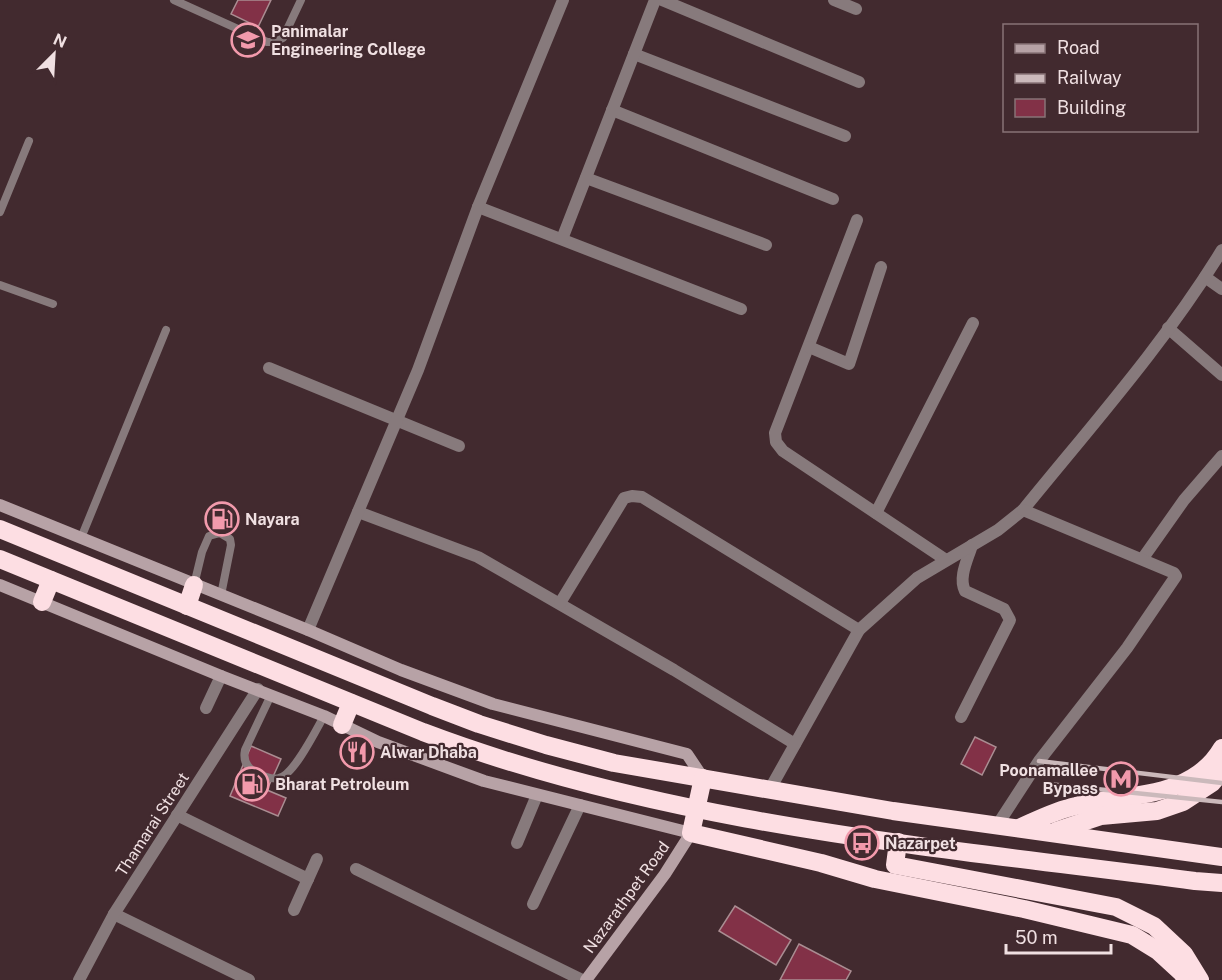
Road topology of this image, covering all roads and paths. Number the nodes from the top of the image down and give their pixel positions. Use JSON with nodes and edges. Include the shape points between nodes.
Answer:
{"nodes":[{"id":1,"x":174,"y":0,"type":"edge"},
{"id":2,"x":301,"y":0,"type":"edge"},
{"id":3,"x":563,"y":0,"type":"edge"},
{"id":4,"x":655,"y":0,"type":"edge"},
{"id":5,"x":662,"y":0,"type":"edge"},
{"id":6,"x":834,"y":0,"type":"edge"},
{"id":7,"x":856,"y":9,"type":"dead end"},
{"id":8,"x":634,"y":54,"type":"junction"},
{"id":9,"x":859,"y":82,"type":"dead end"},
{"id":10,"x":612,"y":110,"type":"junction"},
{"id":11,"x":845,"y":136,"type":"dead end"},
{"id":12,"x":29,"y":141,"type":"dead end"},
{"id":13,"x":586,"y":178,"type":"junction"},
{"id":14,"x":833,"y":199,"type":"dead end"},
{"id":15,"x":478,"y":207,"type":"junction"},
{"id":16,"x":0,"y":212,"type":"edge"},
{"id":17,"x":857,"y":220,"type":"dead end"},
{"id":18,"x":562,"y":239,"type":"junction"},
{"id":19,"x":766,"y":245,"type":"dead end"},
{"id":20,"x":1222,"y":250,"type":"edge"},
{"id":21,"x":881,"y":267,"type":"dead end"},
{"id":22,"x":1206,"y":277,"type":"junction"},
{"id":23,"x":0,"y":285,"type":"edge"},
{"id":24,"x":1222,"y":290,"type":"edge"},
{"id":25,"x":53,"y":304,"type":"dead end"},
{"id":26,"x":741,"y":309,"type":"dead end"},
{"id":27,"x":973,"y":323,"type":"dead end"},
{"id":28,"x":1168,"y":328,"type":"junction"},
{"id":29,"x":166,"y":330,"type":"dead end"},
{"id":30,"x":809,"y":347,"type":"junction"},
{"id":31,"x":269,"y":368,"type":"dead end"},
{"id":32,"x":1222,"y":375,"type":"edge"},
{"id":33,"x":396,"y":420,"type":"junction"},
{"id":34,"x":459,"y":446,"type":"dead end"},
{"id":35,"x":1222,"y":456,"type":"edge"},
{"id":36,"x":0,"y":505,"type":"edge"},
{"id":37,"x":1023,"y":510,"type":"junction"},
{"id":38,"x":358,"y":512,"type":"junction"},
{"id":39,"x":876,"y":513,"type":"junction"},
{"id":40,"x":0,"y":530,"type":"edge"},
{"id":41,"x":81,"y":538,"type":"junction"},
{"id":42,"x":972,"y":545,"type":"junction"},
{"id":43,"x":1143,"y":558,"type":"junction"},
{"id":44,"x":0,"y":559,"type":"edge"},
{"id":45,"x":946,"y":560,"type":"junction"},
{"id":46,"x":51,"y":580,"type":"junction"},
{"id":47,"x":0,"y":585,"type":"edge"},
{"id":48,"x":194,"y":585,"type":"junction"},
{"id":49,"x":221,"y":595,"type":"junction"},
{"id":50,"x":42,"y":602,"type":"junction"},
{"id":51,"x":560,"y":603,"type":"junction"},
{"id":52,"x":187,"y":606,"type":"junction"},
{"id":53,"x":308,"y":630,"type":"junction"},
{"id":54,"x":859,"y":630,"type":"junction"},
{"id":55,"x":222,"y":676,"type":"junction"},
{"id":56,"x":258,"y":689,"type":"junction"},
{"id":57,"x":271,"y":695,"type":"junction"},
{"id":58,"x":351,"y":703,"type":"junction"},
{"id":59,"x":206,"y":708,"type":"dead end"},
{"id":60,"x":324,"y":716,"type":"junction"},
{"id":61,"x":961,"y":717,"type":"dead end"},
{"id":62,"x":342,"y":725,"type":"junction"},
{"id":63,"x":795,"y":744,"type":"junction"},
{"id":64,"x":1222,"y":748,"type":"edge"},
{"id":65,"x":1222,"y":771,"type":"edge"},
{"id":66,"x":703,"y":778,"type":"junction"},
{"id":67,"x":770,"y":789,"type":"junction"},
{"id":68,"x":537,"y":795,"type":"junction"},
{"id":69,"x":580,"y":805,"type":"junction"},
{"id":70,"x":697,"y":809,"type":"junction"},
{"id":71,"x":177,"y":815,"type":"junction"},
{"id":72,"x":996,"y":827,"type":"junction"},
{"id":73,"x":1018,"y":829,"type":"junction"},
{"id":74,"x":1051,"y":832,"type":"junction"},
{"id":75,"x":691,"y":833,"type":"junction"},
{"id":76,"x":898,"y":842,"type":"junction"},
{"id":77,"x":517,"y":843,"type":"dead end"},
{"id":78,"x":1222,"y":857,"type":"edge"},
{"id":79,"x":317,"y":858,"type":"dead end"},
{"id":80,"x":356,"y":869,"type":"dead end"},
{"id":81,"x":308,"y":879,"type":"junction"},
{"id":82,"x":1222,"y":883,"type":"edge"},
{"id":83,"x":533,"y":904,"type":"dead end"},
{"id":84,"x":294,"y":910,"type":"dead end"},
{"id":85,"x":114,"y":914,"type":"junction"},
{"id":86,"x":79,"y":980,"type":"edge"},
{"id":87,"x":249,"y":980,"type":"edge"},
{"id":88,"x":584,"y":980,"type":"edge"},
{"id":89,"x":1186,"y":980,"type":"edge"},
{"id":90,"x":1200,"y":980,"type":"edge"}],
"edges":[{"from":1,"to":2,"type":"lane","via":[[267,42],[275,42],[283,38]]},
{"from":3,"to":15,"type":"street"},
{"from":4,"to":8,"type":"street"},
{"from":5,"to":9,"type":"street"},
{"from":6,"to":7,"type":"street"},
{"from":8,"to":10,"type":"street"},
{"from":8,"to":11,"type":"street"},
{"from":10,"to":13,"type":"street"},
{"from":10,"to":14,"type":"street"},
{"from":12,"to":16,"type":"lane"},
{"from":13,"to":18,"type":"street"},
{"from":13,"to":19,"type":"street"},
{"from":15,"to":18,"type":"street"},
{"from":15,"to":33,"type":"street"},
{"from":17,"to":30,"type":"street"},
{"from":18,"to":26,"type":"street"},
{"from":20,"to":22,"type":"street"},
{"from":21,"to":30,"type":"street","via":[[849,364]]},
{"from":22,"to":24,"type":"street"},
{"from":22,"to":28,"type":"street"},
{"from":23,"to":25,"type":"lane"},
{"from":27,"to":39,"type":"street"},
{"from":28,"to":32,"type":"street"},
{"from":28,"to":37,"type":"street"},
{"from":29,"to":41,"type":"lane"},
{"from":30,"to":39,"type":"street","via":[[775,433],[776,442],[783,451]]},
{"from":31,"to":33,"type":"street"},
{"from":33,"to":34,"type":"street"},
{"from":33,"to":38,"type":"street"},
{"from":35,"to":43,"type":"street"},
{"from":36,"to":41,"type":"street"},
{"from":37,"to":42,"type":"street"},
{"from":37,"to":43,"type":"street"},
{"from":38,"to":51,"type":"street","via":[[478,556]]},
{"from":38,"to":53,"type":"street"},
{"from":39,"to":45,"type":"street"},
{"from":40,"to":52,"type":"highway"},
{"from":41,"to":48,"type":"street"},
{"from":42,"to":45,"type":"street"},
{"from":42,"to":61,"type":"street","via":[[961,584],[965,591],[1004,609],[1010,620]]},
{"from":43,"to":72,"type":"street","via":[[1176,576],[1127,648],[1039,761]]},
{"from":44,"to":46,"type":"highway"},
{"from":45,"to":54,"type":"street","via":[[917,578]]},
{"from":46,"to":50,"type":"highway"},
{"from":46,"to":58,"type":"highway"},
{"from":47,"to":50,"type":"street"},
{"from":48,"to":49,"type":"street"},
{"from":48,"to":49,"type":"lane","via":[[205,542],[208,536],[220,533],[230,539],[231,545]]},
{"from":48,"to":52,"type":"highway"},
{"from":49,"to":53,"type":"street"},
{"from":50,"to":55,"type":"street"},
{"from":51,"to":54,"type":"street","via":[[624,498],[632,496],[642,497]]},
{"from":51,"to":63,"type":"street"},
{"from":52,"to":66,"type":"highway","via":[[479,724],[614,763]]},
{"from":53,"to":66,"type":"street","via":[[493,704],[687,754]]},
{"from":54,"to":63,"type":"street"},
{"from":55,"to":56,"type":"street"},
{"from":55,"to":59,"type":"street"},
{"from":56,"to":57,"type":"street"},
{"from":56,"to":71,"type":"street","name":"Thamarai Street"},
{"from":57,"to":60,"type":"street"},
{"from":57,"to":60,"type":"lane","via":[[244,757],[253,771],[269,778],[279,779],[291,770]]},
{"from":58,"to":62,"type":"highway"},
{"from":58,"to":70,"type":"highway","via":[[473,752],[537,772]]},
{"from":60,"to":62,"type":"street"},
{"from":62,"to":68,"type":"street","via":[[484,781]]},
{"from":63,"to":67,"type":"street"},
{"from":64,"to":73,"type":"highway","via":[[1199,774],[1179,785],[1073,806]]},
{"from":65,"to":74,"type":"highway","via":[[1212,783],[1183,802],[1157,811],[1101,816]]},
{"from":66,"to":67,"type":"highway"},
{"from":66,"to":70,"type":"highway"},
{"from":67,"to":72,"type":"highway"},
{"from":68,"to":69,"type":"street"},
{"from":68,"to":77,"type":"street"},
{"from":69,"to":75,"type":"street"},
{"from":69,"to":83,"type":"street"},
{"from":70,"to":75,"type":"highway"},
{"from":70,"to":76,"type":"highway"},
{"from":71,"to":81,"type":"street"},
{"from":71,"to":85,"type":"street","name":"Thamarai Street"},
{"from":72,"to":73,"type":"highway"},
{"from":73,"to":74,"type":"highway"},
{"from":74,"to":78,"type":"highway"},
{"from":75,"to":88,"type":"street","name":"Nazarathpet Road","via":[[665,874]]},
{"from":75,"to":89,"type":"highway","via":[[874,879],[1132,935],[1158,951]]},
{"from":76,"to":82,"type":"highway"},
{"from":76,"to":90,"type":"highway","via":[[895,865],[1116,907],[1154,926],[1184,954]]},
{"from":79,"to":81,"type":"street"},
{"from":80,"to":88,"type":"street"},
{"from":81,"to":84,"type":"street"},
{"from":85,"to":86,"type":"street","name":"Thamarai Street"},
{"from":85,"to":87,"type":"street"}]}
